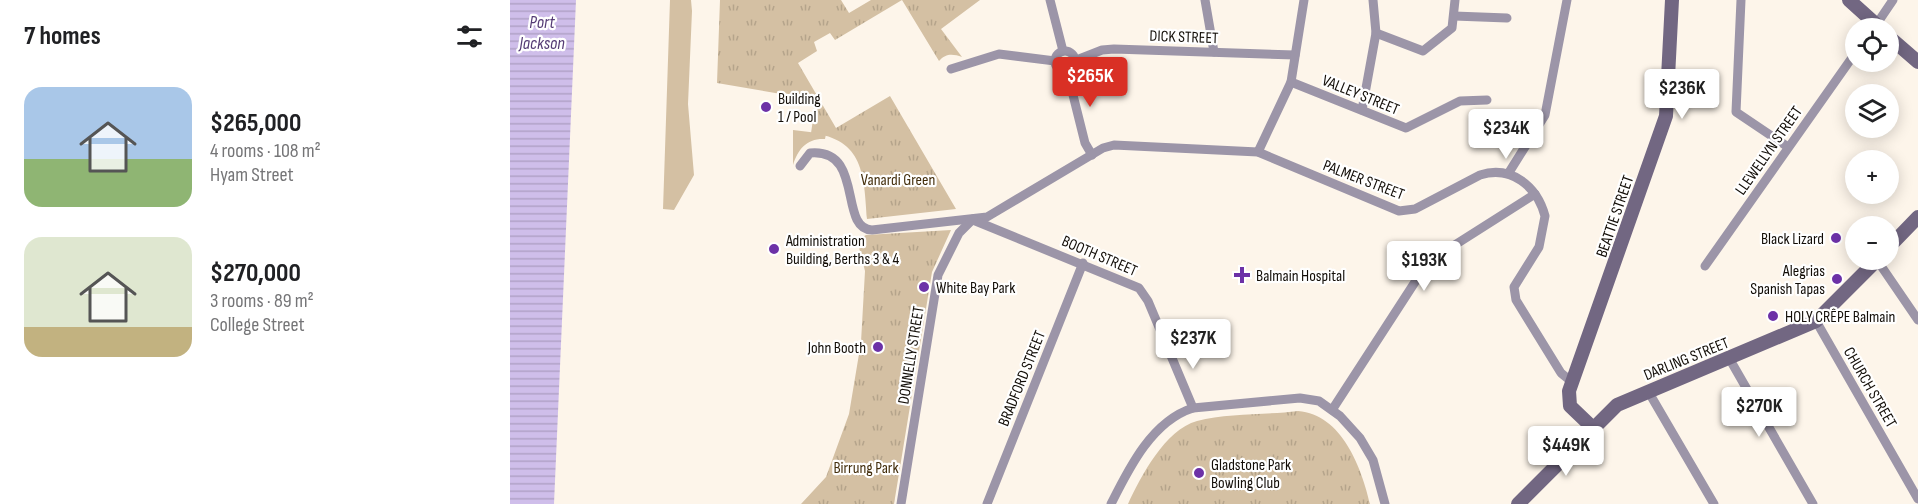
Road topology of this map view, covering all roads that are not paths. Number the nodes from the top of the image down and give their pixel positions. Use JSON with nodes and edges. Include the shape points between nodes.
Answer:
{"nodes":[{"id":1,"x":1050,"y":0,"type":"edge"},
{"id":2,"x":1205,"y":0,"type":"edge"},
{"id":3,"x":1304,"y":0,"type":"edge"},
{"id":4,"x":1373,"y":0,"type":"edge"},
{"id":5,"x":1455,"y":0,"type":"edge"},
{"id":6,"x":1567,"y":0,"type":"edge"},
{"id":7,"x":1672,"y":0,"type":"edge"},
{"id":8,"x":1741,"y":0,"type":"edge"},
{"id":9,"x":1849,"y":0,"type":"edge"},
{"id":10,"x":1893,"y":0,"type":"edge"},
{"id":11,"x":1454,"y":16,"type":"junction"},
{"id":12,"x":1507,"y":18,"type":"dead end"},
{"id":13,"x":1867,"y":18,"type":"edge"},
{"id":14,"x":1882,"y":18,"type":"edge"},
{"id":15,"x":1376,"y":33,"type":"junction"},
{"id":16,"x":1899,"y":46,"type":"edge"},
{"id":17,"x":1062,"y":51,"type":"junction"},
{"id":18,"x":1214,"y":52,"type":"junction"},
{"id":19,"x":1295,"y":54,"type":"junction"},
{"id":20,"x":1055,"y":61,"type":"junction"},
{"id":21,"x":1074,"y":61,"type":"junction"},
{"id":22,"x":1918,"y":62,"type":"edge"},
{"id":23,"x":1845,"y":67,"type":"edge"},
{"id":24,"x":951,"y":69,"type":"dead end"},
{"id":25,"x":1066,"y":71,"type":"junction"},
{"id":26,"x":1291,"y":82,"type":"junction"},
{"id":27,"x":1487,"y":100,"type":"dead end"},
{"id":28,"x":1362,"y":110,"type":"junction"},
{"id":29,"x":1788,"y":147,"type":"junction"},
{"id":30,"x":1258,"y":152,"type":"junction"},
{"id":31,"x":1092,"y":154,"type":"junction"},
{"id":32,"x":800,"y":166,"type":"dead end"},
{"id":33,"x":1508,"y":174,"type":"junction"},
{"id":34,"x":1535,"y":194,"type":"junction"},
{"id":35,"x":1918,"y":217,"type":"edge"},
{"id":36,"x":973,"y":219,"type":"junction"},
{"id":37,"x":1899,"y":237,"type":"edge"},
{"id":38,"x":1083,"y":263,"type":"junction"},
{"id":39,"x":1705,"y":266,"type":"dead end"},
{"id":40,"x":1867,"y":270,"type":"edge"},
{"id":41,"x":1884,"y":270,"type":"edge"},
{"id":42,"x":1918,"y":320,"type":"edge"},
{"id":43,"x":1816,"y":321,"type":"junction"},
{"id":44,"x":1729,"y":358,"type":"junction"},
{"id":45,"x":1572,"y":382,"type":"junction"},
{"id":46,"x":1648,"y":391,"type":"junction"},
{"id":47,"x":1193,"y":408,"type":"junction"},
{"id":48,"x":1332,"y":410,"type":"junction"},
{"id":49,"x":1593,"y":428,"type":"junction"},
{"id":50,"x":1918,"y":499,"type":"edge"},
{"id":51,"x":902,"y":504,"type":"edge"},
{"id":52,"x":987,"y":504,"type":"edge"},
{"id":53,"x":1111,"y":504,"type":"edge"},
{"id":54,"x":1385,"y":504,"type":"edge"},
{"id":55,"x":1518,"y":504,"type":"edge"},
{"id":56,"x":1714,"y":504,"type":"edge"},
{"id":57,"x":1813,"y":504,"type":"edge"}],
"edges":[{"from":1,"to":17,"type":"street"},
{"from":2,"to":18,"type":"street"},
{"from":3,"to":19,"type":"street"},
{"from":4,"to":15,"type":"street"},
{"from":5,"to":11,"type":"street"},
{"from":6,"to":33,"type":"street","via":[[1545,115]]},
{"from":7,"to":45,"type":"street","name":"BEATTIE STREET","via":[[1666,116]]},
{"from":8,"to":29,"type":"street","via":[[1736,112]]},
{"from":9,"to":13,"type":"street"},
{"from":10,"to":14,"type":"street"},
{"from":11,"to":12,"type":"street"},
{"from":11,"to":15,"type":"street","via":[[1452,28],[1423,51]]},
{"from":15,"to":28,"type":"street"},
{"from":16,"to":22,"type":"street"},
{"from":17,"to":20,"type":"street"},
{"from":17,"to":21,"type":"street","via":[[1071,53]]},
{"from":18,"to":19,"type":"street","name":"DICK STREET"},
{"from":18,"to":21,"type":"street","name":"DICK STREET","via":[[1102,50]]},
{"from":19,"to":26,"type":"street"},
{"from":20,"to":24,"type":"street","via":[[999,54]]},
{"from":20,"to":25,"type":"street","via":[[1060,70]]},
{"from":21,"to":25,"type":"street"},
{"from":23,"to":29,"type":"street","name":"LLEWELLYN STREET"},
{"from":25,"to":31,"type":"street","via":[[1085,143]]},
{"from":26,"to":28,"type":"street","name":"VALLEY STREET"},
{"from":26,"to":30,"type":"street"},
{"from":27,"to":28,"type":"street","name":"VALLEY STREET","via":[[1460,101],[1406,128]]},
{"from":29,"to":39,"type":"street","name":"LLEWELLYN STREET"},
{"from":30,"to":31,"type":"street","name":"PALMER STREET","via":[[1114,145]]},
{"from":30,"to":33,"type":"street","name":"PALMER STREET","via":[[1399,211],[1415,209],[1488,172]]},
{"from":31,"to":36,"type":"street","name":"PALMER STREET","via":[[999,212]]},
{"from":32,"to":36,"type":"street","name":"BOOTH STREET","via":[[810,153],[817,152],[840,167],[849,182],[855,218],[864,229]]},
{"from":33,"to":34,"type":"street","via":[[1527,182]]},
{"from":34,"to":45,"type":"street","via":[[1544,210],[1545,224],[1539,247],[1517,279],[1514,294],[1561,372]]},
{"from":34,"to":48,"type":"street","via":[[1428,262]]},
{"from":35,"to":37,"type":"street"},
{"from":36,"to":38,"type":"street","name":"BOOTH STREET"},
{"from":36,"to":51,"type":"street","name":"DONNELLY STREET","via":[[959,233],[938,274]]},
{"from":38,"to":47,"type":"street","name":"BOOTH STREET","via":[[1139,288]]},
{"from":38,"to":52,"type":"street","name":"BRADFORD STREET"},
{"from":40,"to":43,"type":"street","name":"DARLING STREET"},
{"from":41,"to":42,"type":"street"},
{"from":43,"to":44,"type":"street","name":"DARLING STREET"},
{"from":43,"to":50,"type":"street","name":"CHURCH STREET"},
{"from":44,"to":46,"type":"street","name":"DARLING STREET"},
{"from":44,"to":57,"type":"street"},
{"from":45,"to":49,"type":"street","name":"BEATTIE STREET","via":[[1570,406]]},
{"from":46,"to":49,"type":"street","name":"DARLING STREET","via":[[1617,405]]},
{"from":46,"to":56,"type":"street"},
{"from":47,"to":48,"type":"street","via":[[1306,398]]},
{"from":47,"to":53,"type":"street","via":[[1175,415],[1155,433]]},
{"from":48,"to":54,"type":"street","via":[[1354,429],[1373,460]]},
{"from":49,"to":55,"type":"street","name":"DARLING STREET"}]}
